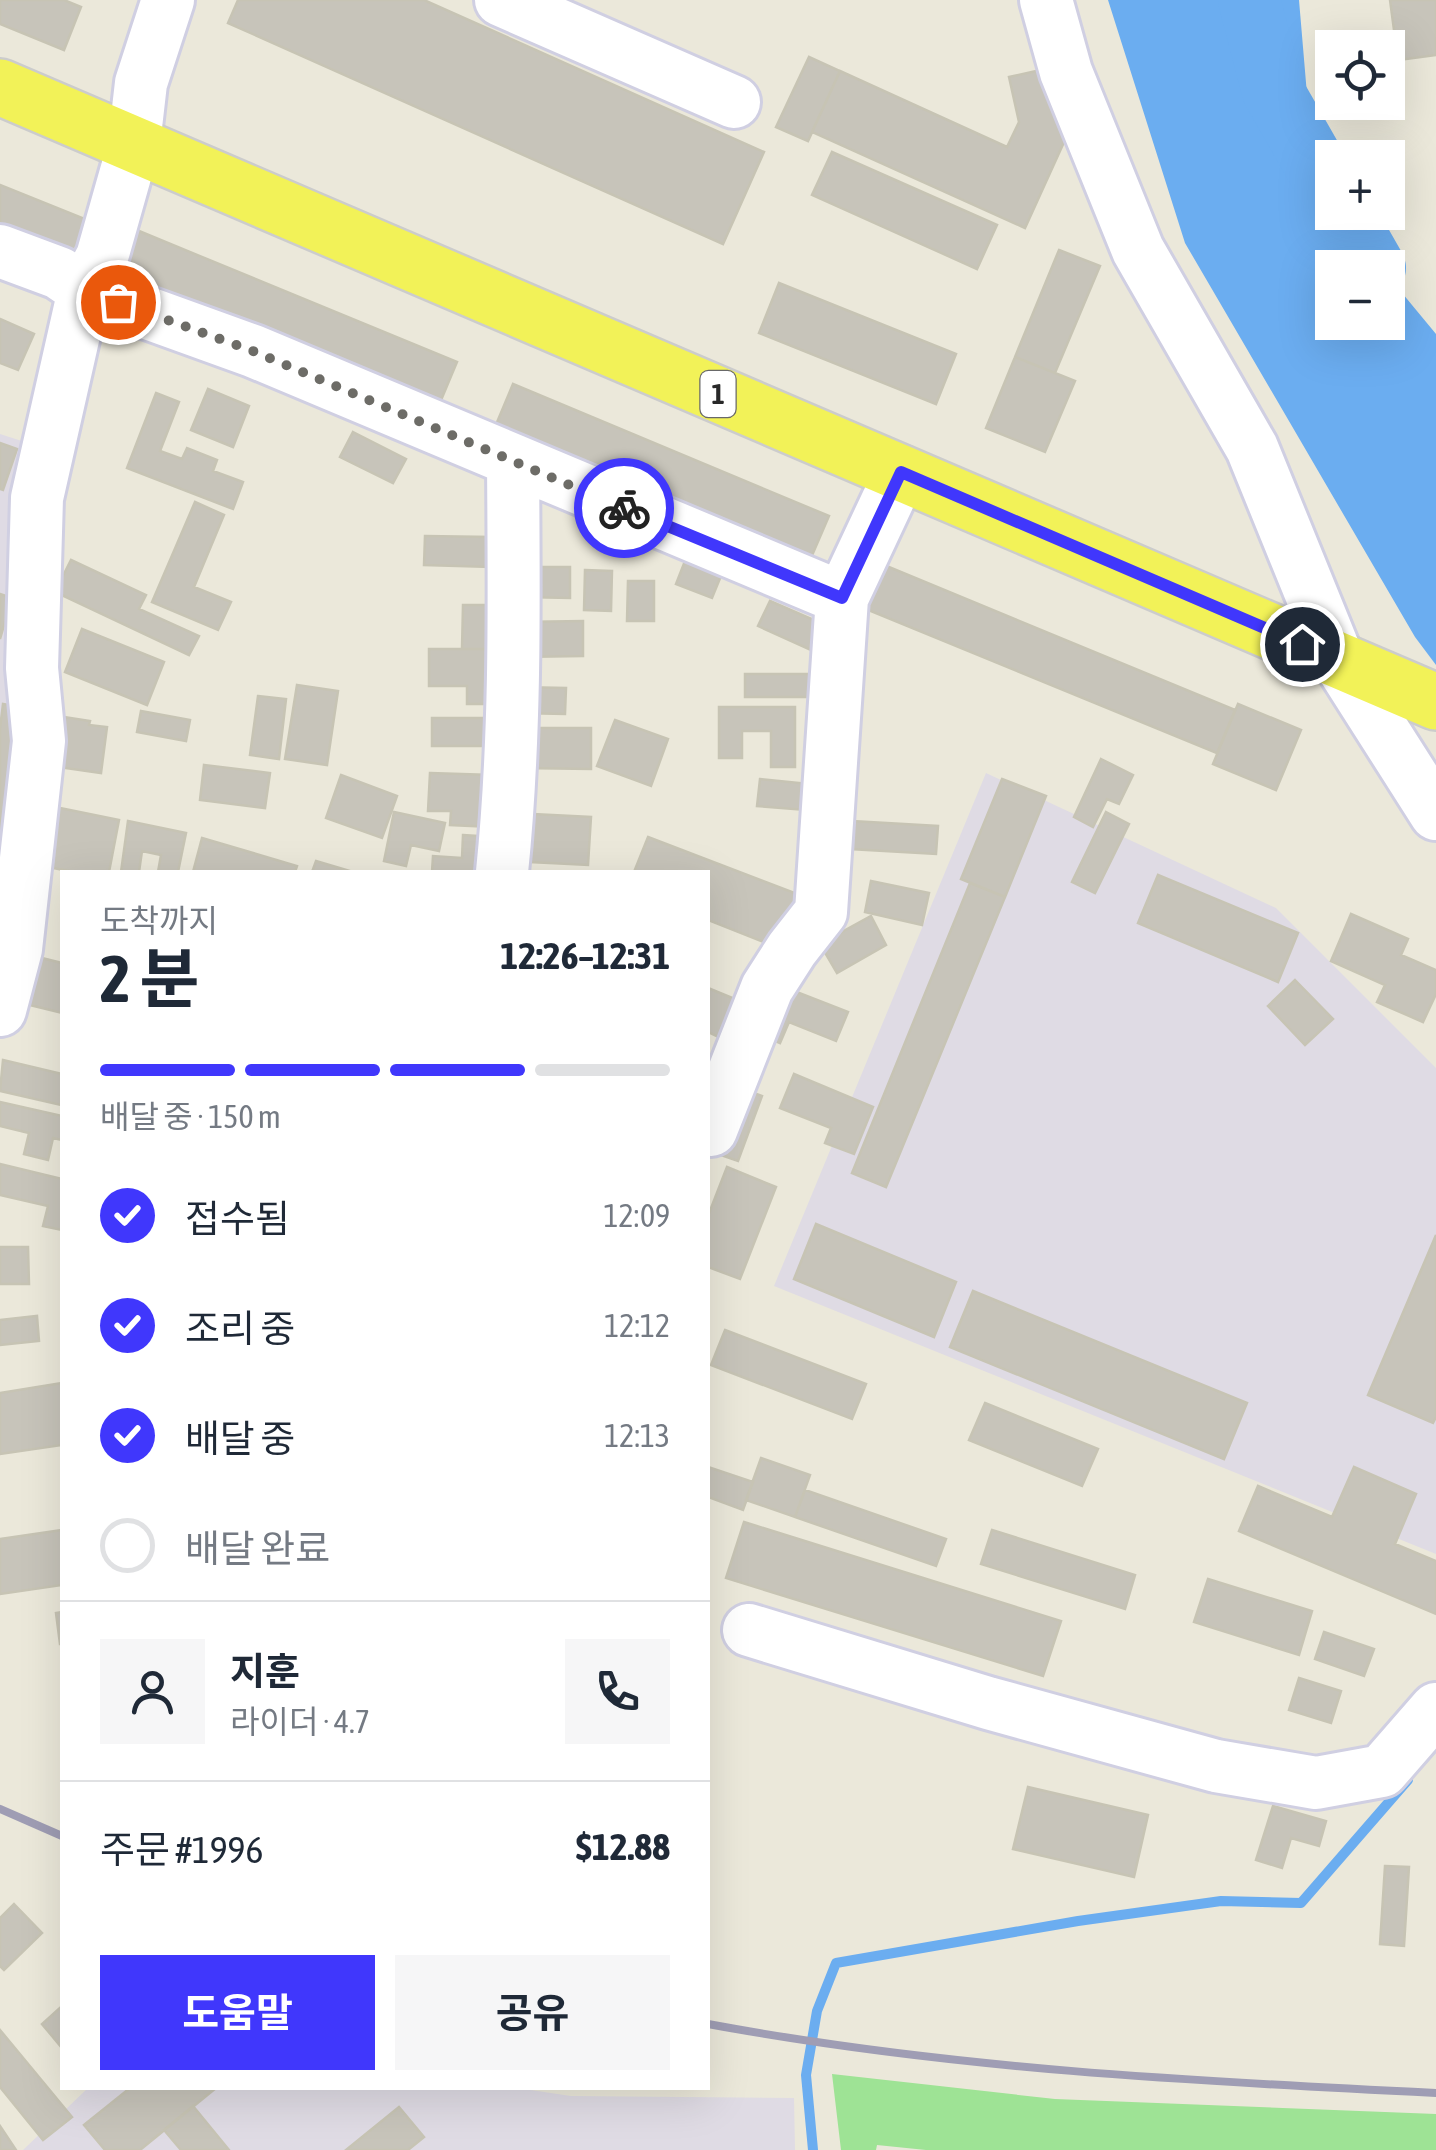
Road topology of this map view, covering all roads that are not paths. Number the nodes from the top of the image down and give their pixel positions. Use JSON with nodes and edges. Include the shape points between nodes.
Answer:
{"nodes":[{"id":1,"x":168,"y":0,"type":"edge"},
{"id":2,"x":500,"y":0,"type":"edge"},
{"id":3,"x":1046,"y":0,"type":"edge"},
{"id":4,"x":0,"y":87,"type":"edge"},
{"id":5,"x":734,"y":102,"type":"dead end"},
{"id":6,"x":134,"y":144,"type":"junction"},
{"id":7,"x":0,"y":251,"type":"edge"},
{"id":8,"x":84,"y":290,"type":"junction"},
{"id":9,"x":512,"y":462,"type":"junction"},
{"id":10,"x":901,"y":472,"type":"junction"},
{"id":11,"x":18,"y":505,"type":"edge"},
{"id":12,"x":842,"y":598,"type":"junction"},
{"id":13,"x":1338,"y":660,"type":"junction"},
{"id":14,"x":1436,"y":702,"type":"edge"},
{"id":15,"x":1436,"y":814,"type":"edge"},
{"id":16,"x":502,"y":870,"type":"edge"},
{"id":17,"x":0,"y":1010,"type":"edge"},
{"id":18,"x":711,"y":1130,"type":"dead end"},
{"id":19,"x":748,"y":1630,"type":"dead end"},
{"id":20,"x":1436,"y":1709,"type":"edge"}],
"edges":[{"from":1,"to":6,"type":"street","via":[[141,84]]},
{"from":2,"to":5,"type":"street"},
{"from":3,"to":13,"type":"street","via":[[1066,72],[1138,250],[1252,448]]},
{"from":4,"to":6,"type":"main road","number":"1"},
{"from":6,"to":8,"type":"street","via":[[102,257]]},
{"from":6,"to":10,"type":"main road","number":"1"},
{"from":7,"to":8,"type":"street"},
{"from":8,"to":9,"type":"street","via":[[253,351]]},
{"from":8,"to":11,"type":"street"},
{"from":9,"to":12,"type":"street"},
{"from":9,"to":16,"type":"street","via":[[509,806]]},
{"from":10,"to":12,"type":"street"},
{"from":10,"to":13,"type":"main road","number":"1"},
{"from":11,"to":17,"type":"street","via":[[39,740],[16,949]]},
{"from":12,"to":18,"type":"street","via":[[821,912],[767,988]]},
{"from":13,"to":14,"type":"main road","number":"1"},
{"from":13,"to":15,"type":"street"},
{"from":19,"to":20,"type":"street","via":[[1198,1761],[1316,1783],[1382,1771]]}]}
